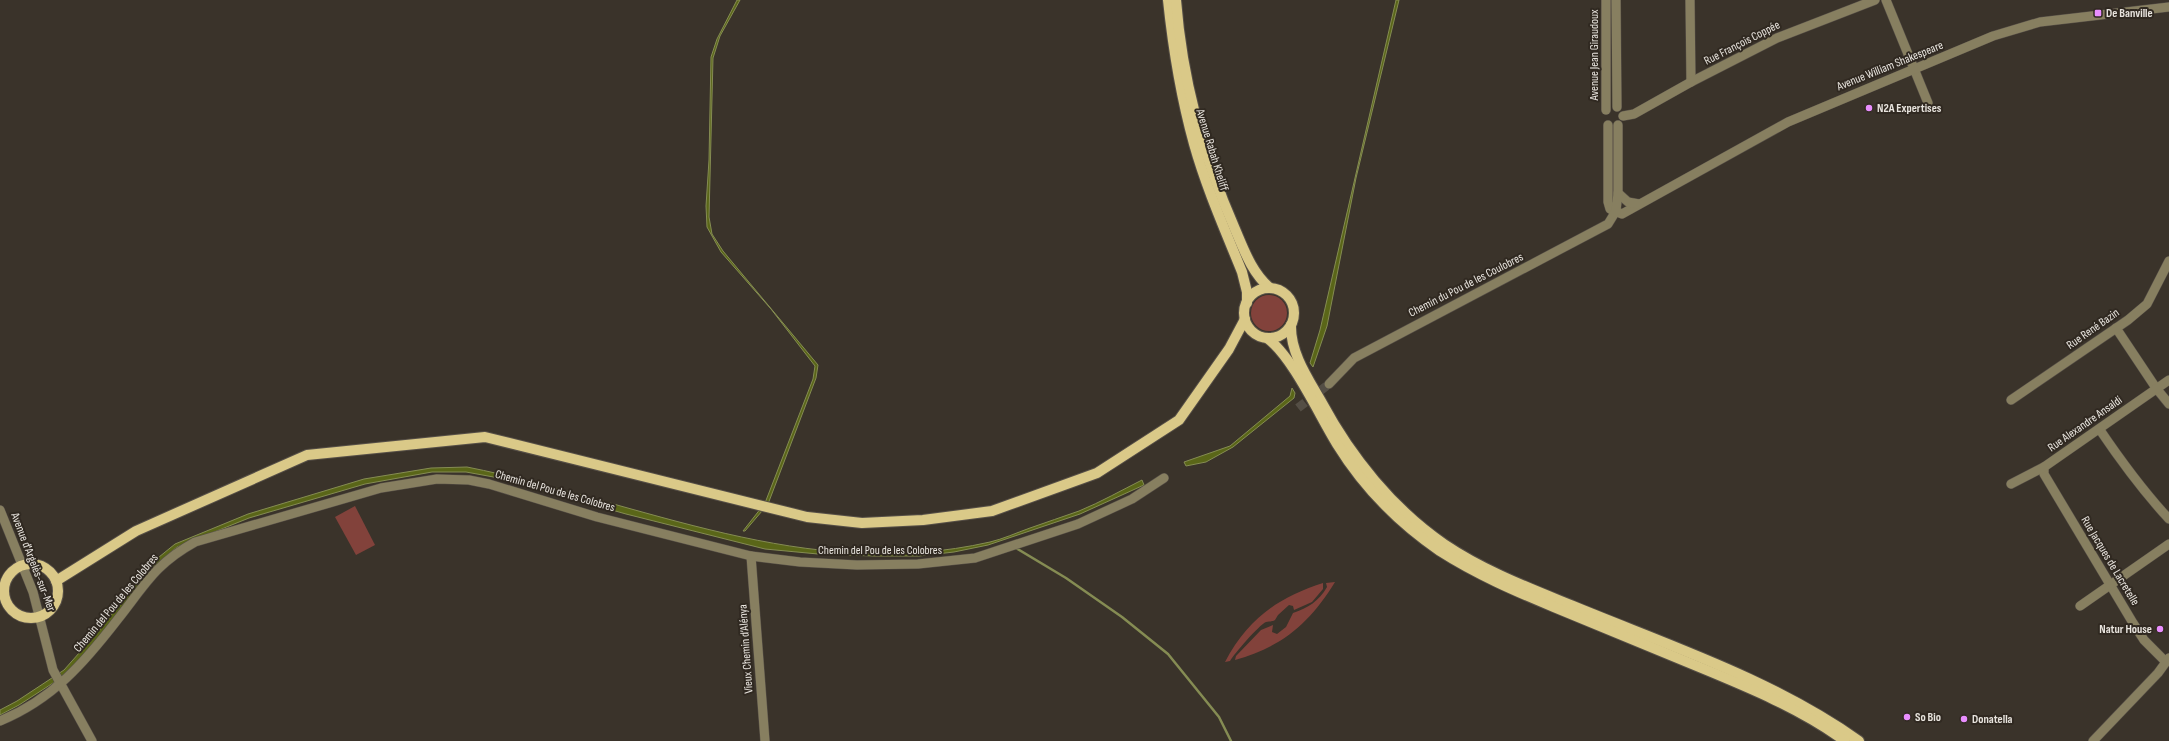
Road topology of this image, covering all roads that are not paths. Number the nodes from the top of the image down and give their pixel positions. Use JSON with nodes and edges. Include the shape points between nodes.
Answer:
{"nodes":[{"id":1,"x":1168,"y":0,"type":"edge"},
{"id":2,"x":1176,"y":0,"type":"edge"},
{"id":3,"x":1606,"y":0,"type":"edge"},
{"id":4,"x":1616,"y":0,"type":"edge"},
{"id":5,"x":1690,"y":0,"type":"edge"},
{"id":6,"x":1875,"y":0,"type":"edge"},
{"id":7,"x":1886,"y":0,"type":"edge"},
{"id":8,"x":2169,"y":7,"type":"edge"},
{"id":9,"x":1913,"y":70,"type":"junction"},
{"id":10,"x":1691,"y":82,"type":"junction"},
{"id":11,"x":1928,"y":103,"type":"dead end"},
{"id":12,"x":1617,"y":107,"type":"junction"},
{"id":13,"x":1606,"y":110,"type":"junction"},
{"id":14,"x":1623,"y":116,"type":"junction"},
{"id":15,"x":1613,"y":125,"type":"junction"},
{"id":16,"x":1618,"y":193,"type":"junction"},
{"id":17,"x":1628,"y":202,"type":"junction"},
{"id":18,"x":1639,"y":204,"type":"junction"},
{"id":19,"x":1616,"y":211,"type":"junction"},
{"id":20,"x":2169,"y":261,"type":"edge"},
{"id":21,"x":1270,"y":288,"type":"junction"},
{"id":22,"x":1247,"y":303,"type":"junction"},
{"id":23,"x":1245,"y":319,"type":"junction"},
{"id":24,"x":1291,"y":325,"type":"junction"},
{"id":25,"x":2116,"y":328,"type":"junction"},
{"id":26,"x":1256,"y":335,"type":"junction"},
{"id":27,"x":1267,"y":338,"type":"junction"},
{"id":28,"x":1229,"y":349,"type":"junction"},
{"id":29,"x":2169,"y":380,"type":"edge"},
{"id":30,"x":1329,"y":384,"type":"tunnel mouth"},
{"id":31,"x":2156,"y":388,"type":"junction"},
{"id":32,"x":2012,"y":400,"type":"dead end"},
{"id":33,"x":2169,"y":404,"type":"edge"},
{"id":34,"x":2100,"y":430,"type":"junction"},
{"id":35,"x":2044,"y":467,"type":"junction"},
{"id":36,"x":1164,"y":478,"type":"dead end"},
{"id":37,"x":2011,"y":484,"type":"dead end"},
{"id":38,"x":0,"y":510,"type":"edge"},
{"id":39,"x":2169,"y":519,"type":"edge"},
{"id":40,"x":2169,"y":544,"type":"edge"},
{"id":41,"x":751,"y":556,"type":"junction"},
{"id":42,"x":23,"y":566,"type":"junction"},
{"id":43,"x":56,"y":581,"type":"junction"},
{"id":44,"x":2110,"y":586,"type":"junction"},
{"id":45,"x":2,"y":590,"type":"edge"},
{"id":46,"x":3,"y":602,"type":"edge"},
{"id":47,"x":2080,"y":606,"type":"dead end"},
{"id":48,"x":41,"y":616,"type":"junction"},
{"id":49,"x":2168,"y":663,"type":"edge"},
{"id":50,"x":61,"y":685,"type":"junction"},
{"id":51,"x":0,"y":721,"type":"edge"},
{"id":52,"x":92,"y":741,"type":"edge"},
{"id":53,"x":765,"y":741,"type":"edge"},
{"id":54,"x":1845,"y":741,"type":"edge"},
{"id":55,"x":1859,"y":741,"type":"edge"},
{"id":56,"x":2093,"y":741,"type":"edge"}],
"edges":[{"from":1,"to":22,"type":"main road","name":"Avenue Rabah Kheliff","via":[[1182,95],[1194,144],[1242,272]]},
{"from":2,"to":21,"type":"main road","name":"Avenue Rabah Kheliff","via":[[1185,65],[1202,144],[1220,195],[1250,263]]},
{"from":3,"to":13,"type":"street","name":"Avenue Jean Giraudoux"},
{"from":4,"to":12,"type":"street","name":"Avenue Jean Giraudoux"},
{"from":5,"to":10,"type":"street"},
{"from":6,"to":10,"type":"street","name":"Rue François Coppée","via":[[1777,38]]},
{"from":7,"to":9,"type":"street"},
{"from":8,"to":9,"type":"street","name":"Avenue William Shakespeare","via":[[2040,22],[1993,36]]},
{"from":9,"to":11,"type":"street"},
{"from":9,"to":18,"type":"street","name":"Avenue William Shakespeare","via":[[1788,122]]},
{"from":10,"to":14,"type":"street","name":"Rue François Coppée","via":[[1634,114]]},
{"from":12,"to":13,"type":"street"},
{"from":12,"to":14,"type":"street","via":[[1623,112]]},
{"from":13,"to":15,"type":"street","via":[[1604,117]]},
{"from":14,"to":15,"type":"street"},
{"from":15,"to":16,"type":"street"},
{"from":15,"to":19,"type":"street","via":[[1608,202],[1610,209]]},
{"from":16,"to":17,"type":"street"},
{"from":16,"to":19,"type":"street"},
{"from":17,"to":18,"type":"street"},
{"from":17,"to":19,"type":"street"},
{"from":18,"to":19,"type":"street","name":"Avenue William Shakespeare","via":[[1622,214]]},
{"from":19,"to":30,"type":"street","name":"Chemin du Pou de les Coulobres","via":[[1608,224],[1354,358]]},
{"from":20,"to":25,"type":"street","name":"Rue René Bazin","via":[[2147,304]]},
{"from":21,"to":22,"type":"main road","via":[[1256,292]]},
{"from":21,"to":24,"type":"main road","via":[[1284,293],[1293,304],[1294,318]]},
{"from":22,"to":23,"type":"main road"},
{"from":23,"to":26,"type":"main road"},
{"from":23,"to":28,"type":"main road"},
{"from":24,"to":27,"type":"main road","via":[[1281,335]]},
{"from":24,"to":55,"type":"main road","via":[[1291,335],[1304,369],[1344,439],[1368,473],[1393,500],[1416,523],[1444,544],[1513,581],[1752,680],[1828,720]]},
{"from":25,"to":31,"type":"street"},
{"from":25,"to":32,"type":"street","name":"Rue René Bazin"},
{"from":26,"to":27,"type":"main road"},
{"from":26,"to":28,"type":"main road","via":[[1242,336]]},
{"from":27,"to":54,"type":"main road","via":[[1282,353],[1337,445],[1363,481],[1411,530],[1439,550],[1467,568],[1507,587],[1792,708]]},
{"from":28,"to":43,"type":"main road","via":[[1179,420],[1097,473],[992,511],[923,520],[862,523],[807,517],[485,437],[307,455],[136,531]]},
{"from":29,"to":31,"type":"street","name":"Rue Alexandre Ansaldi"},
{"from":31,"to":33,"type":"street"},
{"from":31,"to":34,"type":"street","name":"Rue Alexandre Ansaldi"},
{"from":34,"to":35,"type":"street","name":"Rue Alexandre Ansaldi"},
{"from":34,"to":39,"type":"street","via":[[2152,501]]},
{"from":35,"to":37,"type":"street","name":"Rue Alexandre Ansaldi"},
{"from":35,"to":44,"type":"street","name":"Rue Jacques de Lacretelle","via":[[2044,474]]},
{"from":36,"to":41,"type":"street","name":"Chemin del Pou de les Colobres","via":[[1132,499],[1078,524],[975,558],[918,564],[857,565]]},
{"from":38,"to":42,"type":"street","name":"Avenue d'Argelès-sur-Mer"},
{"from":40,"to":44,"type":"street"},
{"from":41,"to":50,"type":"street","name":"Chemin del Pou de les Colobres","via":[[597,517],[468,480],[437,479],[381,488],[209,538],[178,551],[150,577],[114,624]]},
{"from":41,"to":53,"type":"street","name":"Vieux Chemin d’Alénya"},
{"from":42,"to":43,"type":"main road","via":[[44,568]]},
{"from":42,"to":45,"type":"main road","via":[[11,574]]},
{"from":42,"to":48,"type":"street","name":"Avenue d'Argelès-sur-Mer"},
{"from":43,"to":48,"type":"main road","via":[[56,599],[51,609]]},
{"from":44,"to":47,"type":"street"},
{"from":44,"to":49,"type":"street","name":"Rue Jacques de Lacretelle","via":[[2144,640]]},
{"from":45,"to":46,"type":"main road"},
{"from":46,"to":48,"type":"main road","via":[[23,617]]},
{"from":48,"to":50,"type":"street","name":"Avenue d'Argelès-sur-Mer","via":[[54,670]]},
{"from":49,"to":56,"type":"street"},
{"from":50,"to":51,"type":"street","name":"Chemin del Pou de les Colobres","via":[[16,714]]},
{"from":50,"to":52,"type":"street","name":"Avenue d'Argelès-sur-Mer"}]}
